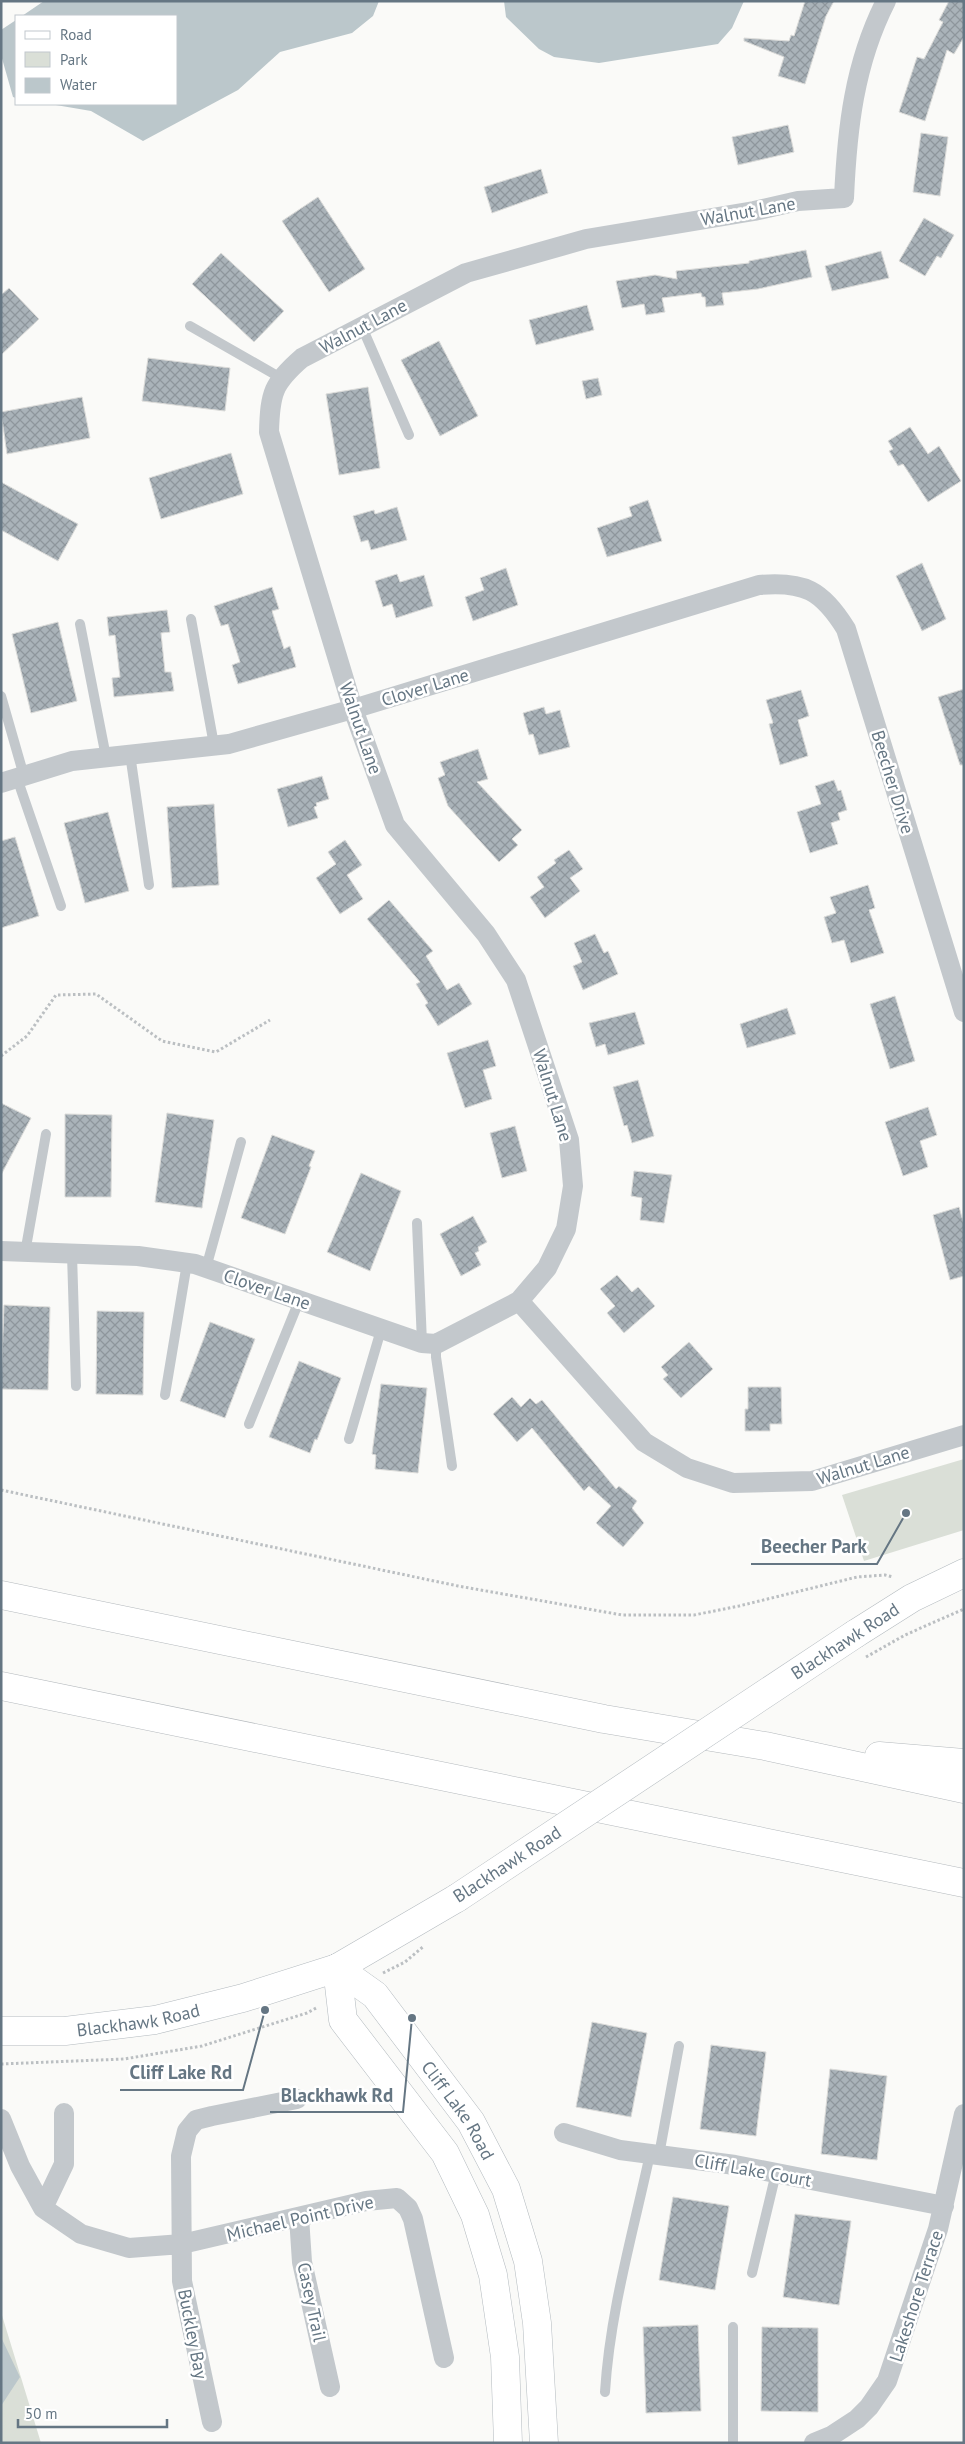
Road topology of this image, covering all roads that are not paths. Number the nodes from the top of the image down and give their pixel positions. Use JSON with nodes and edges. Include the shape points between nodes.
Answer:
{"nodes":[{"id":1,"x":886,"y":1,"type":"edge"},
{"id":2,"x":190,"y":326,"type":"dead end"},
{"id":3,"x":362,"y":327,"type":"junction"},
{"id":4,"x":281,"y":378,"type":"junction"},
{"id":5,"x":409,"y":435,"type":"dead end"},
{"id":6,"x":785,"y":582,"type":"joint"},
{"id":7,"x":191,"y":619,"type":"dead end"},
{"id":8,"x":80,"y":624,"type":"dead end"},
{"id":9,"x":1,"y":696,"type":"edge"},
{"id":10,"x":353,"y":709,"type":"junction"},
{"id":11,"x":214,"y":745,"type":"junction"},
{"id":12,"x":130,"y":754,"type":"junction"},
{"id":13,"x":106,"y":757,"type":"junction"},
{"id":14,"x":14,"y":779,"type":"edge"},
{"id":15,"x":148,"y":884,"type":"dead end"},
{"id":16,"x":61,"y":906,"type":"dead end"},
{"id":17,"x":964,"y":1012,"type":"edge"},
{"id":18,"x":46,"y":1134,"type":"dead end"},
{"id":19,"x":241,"y":1142,"type":"dead end"},
{"id":20,"x":417,"y":1224,"type":"dead end"},
{"id":21,"x":1,"y":1251,"type":"edge"},
{"id":22,"x":26,"y":1253,"type":"junction"},
{"id":23,"x":72,"y":1254,"type":"junction"},
{"id":24,"x":196,"y":1265,"type":"junction"},
{"id":25,"x":299,"y":1301,"type":"junction"},
{"id":26,"x":518,"y":1301,"type":"junction"},
{"id":27,"x":381,"y":1330,"type":"junction"},
{"id":28,"x":429,"y":1344,"type":"junction"},
{"id":29,"x":76,"y":1386,"type":"dead end"},
{"id":30,"x":165,"y":1395,"type":"dead end"},
{"id":31,"x":249,"y":1424,"type":"dead end"},
{"id":32,"x":964,"y":1435,"type":"edge"},
{"id":33,"x":349,"y":1440,"type":"dead end"},
{"id":34,"x":452,"y":1466,"type":"dead end"},
{"id":35,"x":964,"y":1573,"type":"edge"},
{"id":36,"x":1,"y":1595,"type":"edge"},
{"id":37,"x":1,"y":1686,"type":"edge"},
{"id":38,"x":766,"y":1746,"type":"junction"},
{"id":39,"x":964,"y":1763,"type":"edge"},
{"id":40,"x":964,"y":1788,"type":"edge"},
{"id":41,"x":927,"y":1875,"type":"junction"},
{"id":42,"x":964,"y":1883,"type":"edge"},
{"id":43,"x":964,"y":1887,"type":"edge"},
{"id":44,"x":337,"y":1968,"type":"junction"},
{"id":45,"x":1,"y":2030,"type":"edge"},
{"id":46,"x":679,"y":2046,"type":"dead end"},
{"id":47,"x":297,"y":2099,"type":"dead end"},
{"id":48,"x":64,"y":2113,"type":"dead end"},
{"id":49,"x":964,"y":2114,"type":"edge"},
{"id":50,"x":1,"y":2119,"type":"edge"},
{"id":51,"x":564,"y":2133,"type":"dead end"},
{"id":52,"x":654,"y":2155,"type":"junction"},
{"id":53,"x":776,"y":2173,"type":"junction"},
{"id":54,"x":944,"y":2206,"type":"junction"},
{"id":55,"x":43,"y":2208,"type":"junction"},
{"id":56,"x":299,"y":2217,"type":"junction"},
{"id":57,"x":182,"y":2244,"type":"junction"},
{"id":58,"x":752,"y":2273,"type":"dead end"},
{"id":59,"x":733,"y":2327,"type":"dead end"},
{"id":60,"x":444,"y":2358,"type":"dead end"},
{"id":61,"x":330,"y":2387,"type":"dead end"},
{"id":62,"x":605,"y":2392,"type":"dead end"},
{"id":63,"x":212,"y":2422,"type":"dead end"},
{"id":64,"x":508,"y":2443,"type":"edge"},
{"id":65,"x":544,"y":2443,"type":"edge"},
{"id":66,"x":733,"y":2443,"type":"edge"},
{"id":67,"x":814,"y":2443,"type":"edge"}],
"edges":[{"from":1,"to":3,"type":"street","name":"Walnut Lane","via":[[858,74],[847,140],[844,198],[798,201],[586,239],[460,275]]},
{"from":2,"to":4,"type":"lane"},
{"from":3,"to":4,"type":"street","name":"Walnut Lane","via":[[302,358]]},
{"from":3,"to":5,"type":"lane"},
{"from":4,"to":10,"type":"street","name":"Walnut Lane","via":[[270,404],[269,432]]},
{"from":6,"to":10,"type":"street","name":"Clover Lane","via":[[759,585]]},
{"from":6,"to":17,"type":"street","name":"Beecher Drive","via":[[812,590],[833,607],[846,629]]},
{"from":7,"to":11,"type":"lane"},
{"from":8,"to":13,"type":"lane"},
{"from":9,"to":14,"type":"lane"},
{"from":10,"to":11,"type":"street","name":"Clover Lane","via":[[229,744]]},
{"from":10,"to":26,"type":"street","name":"Walnut Lane","via":[[395,825],[486,934],[516,980],[568,1140],[573,1186],[566,1229],[547,1268]]},
{"from":11,"to":12,"type":"street","name":"Clover Lane"},
{"from":12,"to":13,"type":"street","name":"Clover Lane"},
{"from":12,"to":15,"type":"lane"},
{"from":13,"to":14,"type":"street","name":"Clover Lane","via":[[72,761]]},
{"from":14,"to":16,"type":"lane"},
{"from":18,"to":22,"type":"lane"},
{"from":19,"to":24,"type":"lane"},
{"from":20,"to":28,"type":"lane"},
{"from":21,"to":22,"type":"street","name":"Clover Lane"},
{"from":22,"to":23,"type":"street","name":"Clover Lane"},
{"from":23,"to":24,"type":"street","name":"Clover Lane","via":[[138,1256]]},
{"from":23,"to":29,"type":"lane"},
{"from":24,"to":25,"type":"street","name":"Clover Lane"},
{"from":24,"to":30,"type":"lane"},
{"from":25,"to":27,"type":"street","name":"Clover Lane"},
{"from":25,"to":31,"type":"lane"},
{"from":26,"to":28,"type":"street"},
{"from":26,"to":32,"type":"street","name":"Walnut Lane","via":[[644,1442],[687,1468],[733,1484],[812,1481]]},
{"from":27,"to":28,"type":"street","name":"Clover Lane"},
{"from":27,"to":33,"type":"lane"},
{"from":28,"to":34,"type":"lane","via":[[436,1357]]},
{"from":35,"to":44,"type":"main road","name":"Blackhawk Road","bridge":true,"via":[[912,1598],[457,1898]]},
{"from":36,"to":38,"type":"main road","via":[[604,1719]]},
{"from":37,"to":41,"type":"main road"},
{"from":38,"to":39,"type":"main road"},
{"from":38,"to":40,"type":"main road"},
{"from":41,"to":42,"type":"main road"},
{"from":41,"to":43,"type":"main road"},
{"from":44,"to":45,"type":"main road","name":"Blackhawk Road","via":[[243,1998],[155,2020],[65,2031]]},
{"from":44,"to":64,"type":"main road","name":"Cliff Lake Road","via":[[343,2020],[445,2153],[475,2215],[494,2276],[505,2357]]},
{"from":44,"to":65,"type":"main road","name":"Cliff Lake Road","via":[[375,1995],[471,2122],[506,2189],[530,2270],[537,2323]]},
{"from":46,"to":52,"type":"lane"},
{"from":47,"to":57,"type":"street","name":"Buckley Bay","via":[[196,2120],[187,2131],[181,2156]]},
{"from":48,"to":55,"type":"street","via":[[64,2164]]},
{"from":49,"to":54,"type":"street","name":"Lakeshore Terrace"},
{"from":50,"to":55,"type":"street","name":"Michael Point Drive","via":[[20,2166]]},
{"from":51,"to":52,"type":"street","name":"Cliff Lake Court","via":[[620,2150]]},
{"from":52,"to":53,"type":"street","name":"Cliff Lake Court"},
{"from":52,"to":62,"type":"lane","via":[[612,2330]]},
{"from":53,"to":54,"type":"street","name":"Cliff Lake Court"},
{"from":53,"to":58,"type":"lane"},
{"from":54,"to":67,"type":"street","name":"Lakeshore Terrace","via":[[887,2381],[857,2419]]},
{"from":55,"to":57,"type":"street","name":"Michael Point Drive","via":[[81,2234],[129,2248]]},
{"from":56,"to":57,"type":"street","name":"Michael Point Drive"},
{"from":56,"to":60,"type":"street","name":"Michael Point Drive","via":[[366,2201],[397,2198],[408,2208]]},
{"from":56,"to":61,"type":"street","name":"Casey Trail","via":[[302,2262]]},
{"from":57,"to":63,"type":"street","name":"Buckley Bay","via":[[182,2281]]},
{"from":59,"to":66,"type":"lane"}]}
